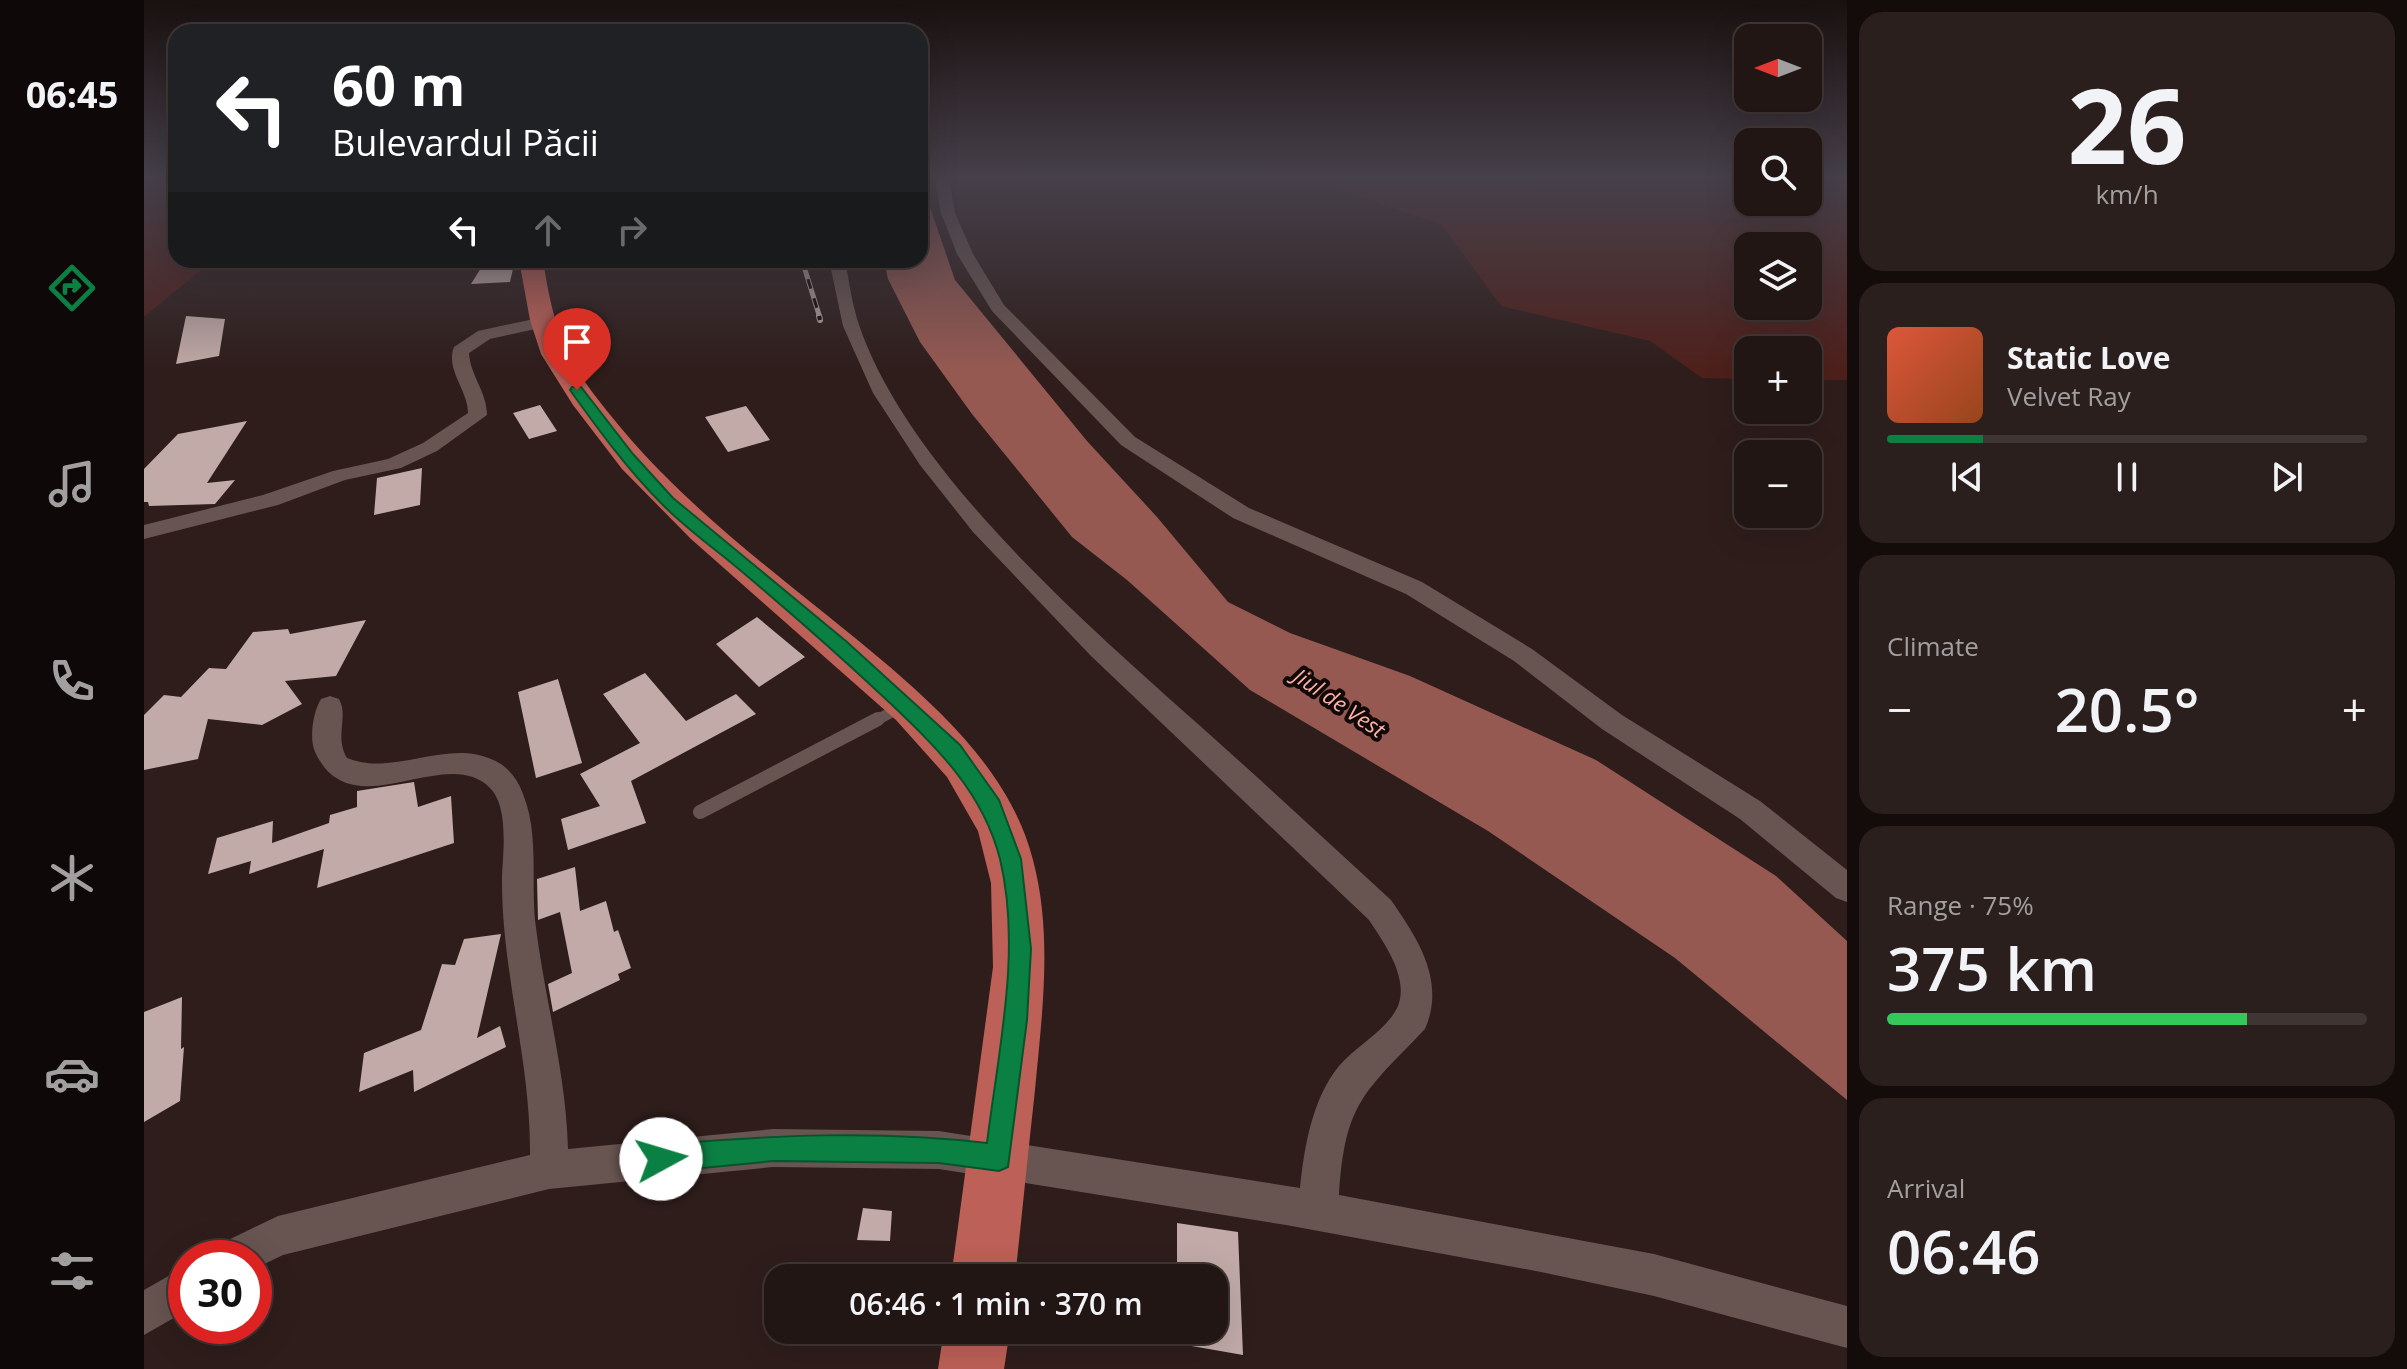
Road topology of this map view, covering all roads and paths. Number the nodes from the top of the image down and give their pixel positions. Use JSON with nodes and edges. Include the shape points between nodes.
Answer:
{"nodes":[{"id":1,"x":960,"y":242,"type":"edge"},
{"id":2,"x":533,"y":268,"type":"edge"},
{"id":3,"x":838,"y":268,"type":"edge"},
{"id":4,"x":543,"y":322,"type":"junction"},
{"id":5,"x":144,"y":532,"type":"edge"},
{"id":6,"x":906,"y":705,"type":"junction"},
{"id":7,"x":330,"y":706,"type":"dead end"},
{"id":8,"x":700,"y":812,"type":"dead end"},
{"id":9,"x":1847,"y":888,"type":"edge"},
{"id":10,"x":999,"y":1157,"type":"junction"},
{"id":11,"x":549,"y":1170,"type":"junction"},
{"id":12,"x":1318,"y":1210,"type":"junction"},
{"id":13,"x":270,"y":1240,"type":"edge"},
{"id":14,"x":985,"y":1264,"type":"edge"},
{"id":15,"x":168,"y":1299,"type":"edge"},
{"id":16,"x":144,"y":1314,"type":"edge"},
{"id":17,"x":1847,"y":1327,"type":"edge"},
{"id":18,"x":975,"y":1344,"type":"edge"},
{"id":19,"x":971,"y":1369,"type":"edge"}],
"edges":[{"from":1,"to":9,"type":"street","via":[[998,308],[1128,441],[1241,513],[1414,588],[1523,655],[1612,722],[1750,810]]},
{"from":2,"to":4,"type":"main road"},
{"from":3,"to":12,"type":"street","via":[[846,317],[859,350],[949,488],[1077,629],[1380,910],[1406,948],[1416,981],[1413,1017],[1350,1081],[1335,1111],[1323,1150]]},
{"from":4,"to":5,"type":"street","via":[[484,335],[460,351],[477,415],[411,458]]},
{"from":4,"to":6,"type":"main road","via":[[555,355],[586,403],[667,501]]},
{"from":6,"to":8,"type":"lane"},
{"from":6,"to":10,"type":"main road","via":[[974,778],[992,806],[1010,859],[1019,949]]},
{"from":7,"to":11,"type":"street","via":[[327,749],[339,767],[365,778],[409,768],[469,764],[501,779],[509,793],[516,823],[520,929],[544,1063]]},
{"from":10,"to":11,"type":"street","via":[[939,1150],[773,1148]]},
{"from":10,"to":12,"type":"street"},
{"from":10,"to":14,"type":"main road"},
{"from":11,"to":13,"type":"street"},
{"from":12,"to":17,"type":"street","via":[[1654,1275]]},
{"from":15,"to":16,"type":"street"},
{"from":18,"to":19,"type":"main road"}]}
